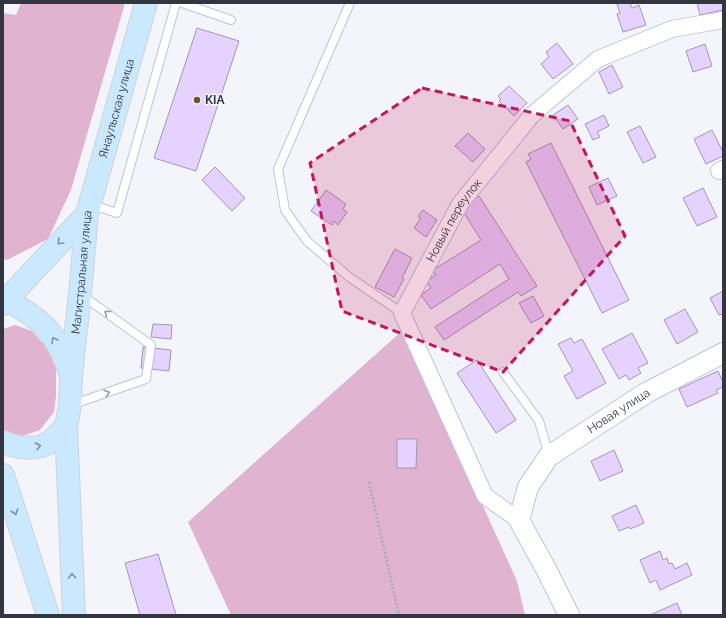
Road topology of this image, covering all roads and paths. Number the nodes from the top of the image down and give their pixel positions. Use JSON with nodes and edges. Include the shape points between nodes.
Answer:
{"nodes":[{"id":1,"x":146,"y":3,"type":"edge"},
{"id":2,"x":176,"y":3,"type":"edge"},
{"id":3,"x":182,"y":3,"type":"edge"},
{"id":4,"x":350,"y":3,"type":"edge"},
{"id":5,"x":231,"y":20,"type":"dead end"},
{"id":6,"x":723,"y":20,"type":"edge"},
{"id":7,"x":88,"y":209,"type":"junction"},
{"id":8,"x":80,"y":294,"type":"junction"},
{"id":9,"x":4,"y":300,"type":"edge"},
{"id":10,"x":402,"y":312,"type":"junction"},
{"id":11,"x":723,"y":352,"type":"edge"},
{"id":12,"x":502,"y":372,"type":"dead end"},
{"id":13,"x":71,"y":375,"type":"junction"},
{"id":14,"x":68,"y":416,"type":"junction"},
{"id":15,"x":3,"y":442,"type":"edge"},
{"id":16,"x":549,"y":456,"type":"junction"},
{"id":17,"x":4,"y":479,"type":"edge"},
{"id":18,"x":369,"y":482,"type":"dead end"},
{"id":19,"x":519,"y":520,"type":"junction"},
{"id":20,"x":48,"y":615,"type":"edge"},
{"id":21,"x":74,"y":615,"type":"edge"},
{"id":22,"x":398,"y":615,"type":"edge"},
{"id":23,"x":569,"y":615,"type":"edge"}],
"edges":[{"from":1,"to":7,"type":"main road","name":"Янаульская улица"},
{"from":2,"to":7,"type":"lane","via":[[117,213]]},
{"from":3,"to":5,"type":"lane"},
{"from":4,"to":10,"type":"lane","via":[[278,169],[279,176],[285,210],[307,241],[350,277]]},
{"from":6,"to":10,"type":"street","name":"Новый переулок","via":[[672,29],[598,59],[532,115],[460,204]]},
{"from":7,"to":8,"type":"main road","name":"Магистральная улица"},
{"from":7,"to":9,"type":"main road","name":"Магистральная улица","one_way":true},
{"from":8,"to":13,"type":"main road","name":"Магистральная улица"},
{"from":14,"to":8,"type":"lane","one_way":true,"via":[[146,379],[151,345]]},
{"from":13,"to":9,"type":"main road","name":"Магистральная улица","one_way":true,"via":[[48,330],[34,317]]},
{"from":10,"to":19,"type":"street","via":[[485,496]]},
{"from":11,"to":16,"type":"street","name":"Новая улица","via":[[646,393]]},
{"from":12,"to":16,"type":"lane","via":[[539,421]]},
{"from":13,"to":14,"type":"main road","name":"Магистральная улица"},
{"from":15,"to":14,"type":"main road","one_way":true,"via":[[35,448],[48,443]]},
{"from":21,"to":14,"type":"main road","name":"Магистральная улица","one_way":true},
{"from":16,"to":19,"type":"street","name":"Новая улица","via":[[528,486]]},
{"from":17,"to":20,"type":"main road","one_way":true},
{"from":18,"to":22,"type":"path"},
{"from":19,"to":23,"type":"street"}]}
